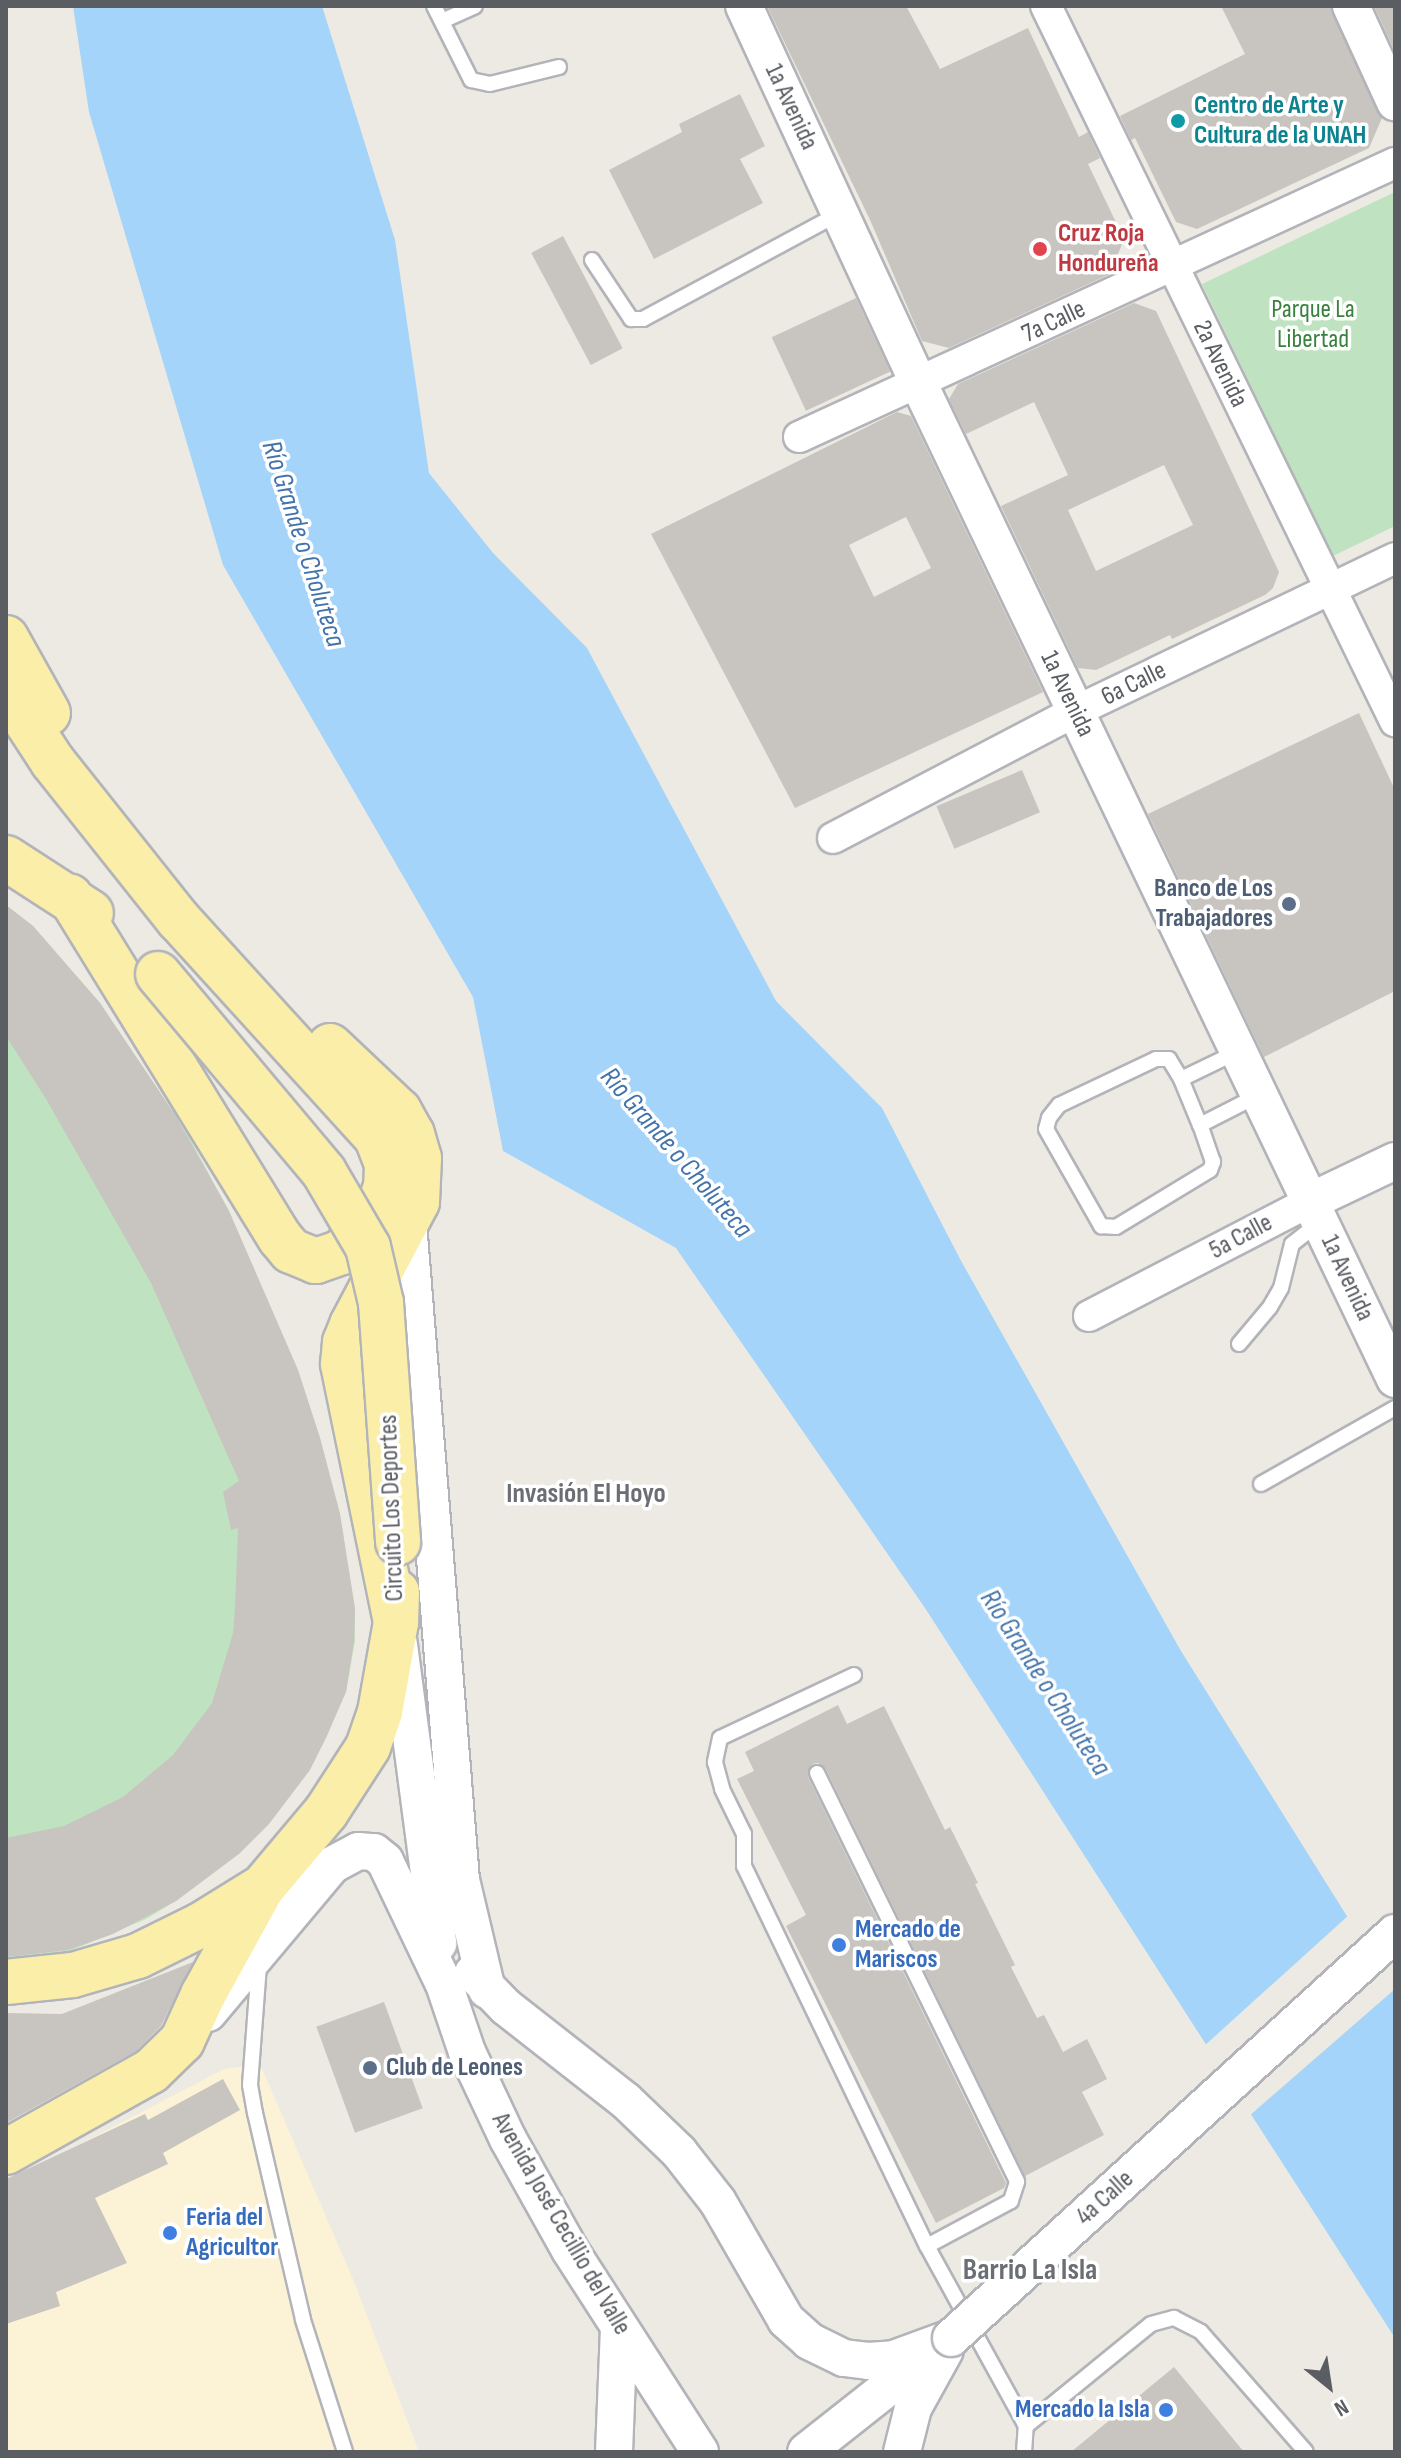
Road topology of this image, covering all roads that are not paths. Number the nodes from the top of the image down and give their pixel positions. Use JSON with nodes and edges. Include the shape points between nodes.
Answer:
{"nodes":[{"id":1,"x":434,"y":6,"type":"edge"},
{"id":2,"x":475,"y":6,"type":"edge"},
{"id":3,"x":744,"y":6,"type":"edge"},
{"id":4,"x":1046,"y":6,"type":"edge"},
{"id":5,"x":1351,"y":6,"type":"edge"},
{"id":6,"x":442,"y":21,"type":"junction"},
{"id":7,"x":559,"y":67,"type":"dead end"},
{"id":8,"x":1395,"y":102,"type":"edge"},
{"id":9,"x":1395,"y":163,"type":"edge"},
{"id":10,"x":840,"y":213,"type":"junction"},
{"id":11,"x":592,"y":260,"type":"dead end"},
{"id":12,"x":1172,"y":267,"type":"junction"},
{"id":13,"x":919,"y":384,"type":"junction"},
{"id":14,"x":799,"y":437,"type":"dead end"},
{"id":15,"x":1395,"y":558,"type":"edge"},
{"id":16,"x":1331,"y":589,"type":"junction"},
{"id":17,"x":6,"y":638,"type":"edge"},
{"id":18,"x":6,"y":690,"type":"edge"},
{"id":19,"x":1076,"y":711,"type":"junction"},
{"id":20,"x":1395,"y":721,"type":"edge"},
{"id":21,"x":833,"y":838,"type":"dead end"},
{"id":22,"x":6,"y":858,"type":"edge"},
{"id":23,"x":70,"y":896,"type":"junction"},
{"id":24,"x":1239,"y":1051,"type":"junction"},
{"id":25,"x":1181,"y":1079,"type":"junction"},
{"id":26,"x":1260,"y":1094,"type":"junction"},
{"id":27,"x":1200,"y":1125,"type":"junction"},
{"id":28,"x":1395,"y":1161,"type":"edge"},
{"id":29,"x":1316,"y":1211,"type":"junction"},
{"id":30,"x":408,"y":1223,"type":"junction"},
{"id":31,"x":1089,"y":1316,"type":"dead end"},
{"id":32,"x":1239,"y":1344,"type":"dead end"},
{"id":33,"x":1395,"y":1379,"type":"edge"},
{"id":34,"x":1395,"y":1408,"type":"edge"},
{"id":35,"x":1261,"y":1484,"type":"dead end"},
{"id":36,"x":396,"y":1622,"type":"junction"},
{"id":37,"x":854,"y":1675,"type":"dead end"},
{"id":38,"x":817,"y":1773,"type":"dead end"},
{"id":39,"x":262,"y":1888,"type":"junction"},
{"id":40,"x":435,"y":1923,"type":"junction"},
{"id":41,"x":1395,"y":1933,"type":"edge"},
{"id":42,"x":260,"y":1950,"type":"junction"},
{"id":43,"x":6,"y":1982,"type":"edge"},
{"id":44,"x":444,"y":1984,"type":"junction"},
{"id":45,"x":496,"y":1999,"type":"junction"},
{"id":46,"x":182,"y":2041,"type":"junction"},
{"id":47,"x":6,"y":2152,"type":"edge"},
{"id":48,"x":927,"y":2246,"type":"junction"},
{"id":49,"x":619,"y":2327,"type":"junction"},
{"id":50,"x":951,"y":2338,"type":"junction"},
{"id":51,"x":1026,"y":2426,"type":"junction"},
{"id":52,"x":345,"y":2452,"type":"edge"},
{"id":53,"x":614,"y":2452,"type":"edge"},
{"id":54,"x":700,"y":2452,"type":"edge"},
{"id":55,"x":806,"y":2452,"type":"edge"},
{"id":56,"x":902,"y":2452,"type":"edge"},
{"id":57,"x":1024,"y":2452,"type":"edge"},
{"id":58,"x":1306,"y":2452,"type":"edge"}],
"edges":[{"from":1,"to":6,"type":"lane"},
{"from":2,"to":6,"type":"lane"},
{"from":3,"to":10,"type":"street","name":"1a Avenida"},
{"from":4,"to":12,"type":"street","name":"2a Avenida"},
{"from":5,"to":8,"type":"street"},
{"from":6,"to":7,"type":"lane","via":[[471,80],[490,84]]},
{"from":9,"to":12,"type":"street","name":"7a Calle"},
{"from":10,"to":11,"type":"lane","via":[[643,319],[631,319]]},
{"from":10,"to":13,"type":"street","name":"1a Avenida"},
{"from":12,"to":13,"type":"street","name":"7a Calle"},
{"from":12,"to":16,"type":"street","name":"2a Avenida"},
{"from":13,"to":14,"type":"street","name":"7a Calle"},
{"from":13,"to":19,"type":"street","name":"1a Avenida"},
{"from":15,"to":16,"type":"street","name":"6a Calle"},
{"from":16,"to":19,"type":"street","name":"6a Calle"},
{"from":16,"to":20,"type":"street","name":"2a Avenida"},
{"from":17,"to":30,"type":"main road","via":[[74,752],[196,900],[327,1043],[399,1111],[419,1158],[417,1202]]},
{"from":18,"to":23,"type":"main road","via":[[53,762],[178,919],[377,1138],[387,1164],[386,1187],[377,1211],[342,1252],[316,1261],[291,1251],[280,1238]]},
{"from":19,"to":21,"type":"street","name":"6a Calle"},
{"from":19,"to":24,"type":"street","name":"1a Avenida"},
{"from":22,"to":23,"type":"main road","name":"Circuito Los Deportes"},
{"from":23,"to":36,"type":"main road","name":"Circuito Los Deportes","bridge":true,"via":[[158,974],[324,1172],[368,1247],[381,1303],[398,1542]]},
{"from":24,"to":25,"type":"lane"},
{"from":24,"to":26,"type":"street","name":"1a Avenida"},
{"from":25,"to":27,"type":"lane"},
{"from":25,"to":27,"type":"lane","via":[[1169,1059],[1156,1059],[1059,1105],[1046,1129],[1101,1226],[1116,1227],[1210,1170],[1213,1162]]},
{"from":26,"to":27,"type":"lane"},
{"from":26,"to":29,"type":"street","name":"1a Avenida"},
{"from":28,"to":29,"type":"street","name":"5a Calle"},
{"from":29,"to":31,"type":"street","name":"5a Calle"},
{"from":29,"to":32,"type":"lane","via":[[1292,1244],[1281,1288]]},
{"from":29,"to":33,"type":"street","name":"1a Avenida"},
{"from":30,"to":36,"type":"main road","via":[[352,1325],[343,1364]]},
{"from":30,"to":45,"type":"street","via":[[461,1880],[474,1949]]},
{"from":34,"to":35,"type":"lane"},
{"from":36,"to":39,"type":"main road","name":"Circuito Los Deportes","via":[[380,1712],[368,1747],[334,1800]]},
{"from":36,"to":40,"type":"street","name":"Avenida José Cecillio del Valle"},
{"from":37,"to":48,"type":"lane","via":[[720,1738],[715,1762],[744,1834],[744,1866]]},
{"from":38,"to":48,"type":"lane","via":[[1017,2182],[1011,2201]]},
{"from":39,"to":43,"type":"main road","via":[[138,1956],[73,1975]]},
{"from":39,"to":46,"type":"main road","name":"Circuito Los Deportes"},
{"from":40,"to":44,"type":"street","name":"Avenida José Cecillio del Valle"},
{"from":40,"to":45,"type":"street"},
{"from":41,"to":50,"type":"street","name":"4a Calle","bridge":true},
{"from":42,"to":44,"type":"street","name":"Avenida José Cecillio del Valle","via":[[332,1865],[358,1851],[374,1852],[394,1874]]},
{"from":42,"to":46,"type":"street","name":"Avenida José Cecillio del Valle"},
{"from":42,"to":52,"type":"lane","via":[[250,2085],[303,2320]]},
{"from":44,"to":49,"type":"street","name":"Avenida José Cecillio del Valle","via":[[467,2052],[508,2139]]},
{"from":45,"to":50,"type":"street","via":[[626,2101],[679,2152],[718,2202],[778,2308],[809,2341],[844,2358],[868,2361],[894,2359]]},
{"from":46,"to":47,"type":"main road","name":"Circuito Los Deportes","via":[[151,2071]]},
{"from":48,"to":51,"type":"lane"},
{"from":49,"to":53,"type":"street"},
{"from":49,"to":54,"type":"street","name":"Avenida José Cecillio del Valle"},
{"from":50,"to":55,"type":"street","name":"4a Calle"},
{"from":50,"to":56,"type":"street","via":[[913,2408]]},
{"from":51,"to":57,"type":"lane"},
{"from":51,"to":58,"type":"lane","via":[[1151,2324],[1174,2318],[1201,2332]]}]}
